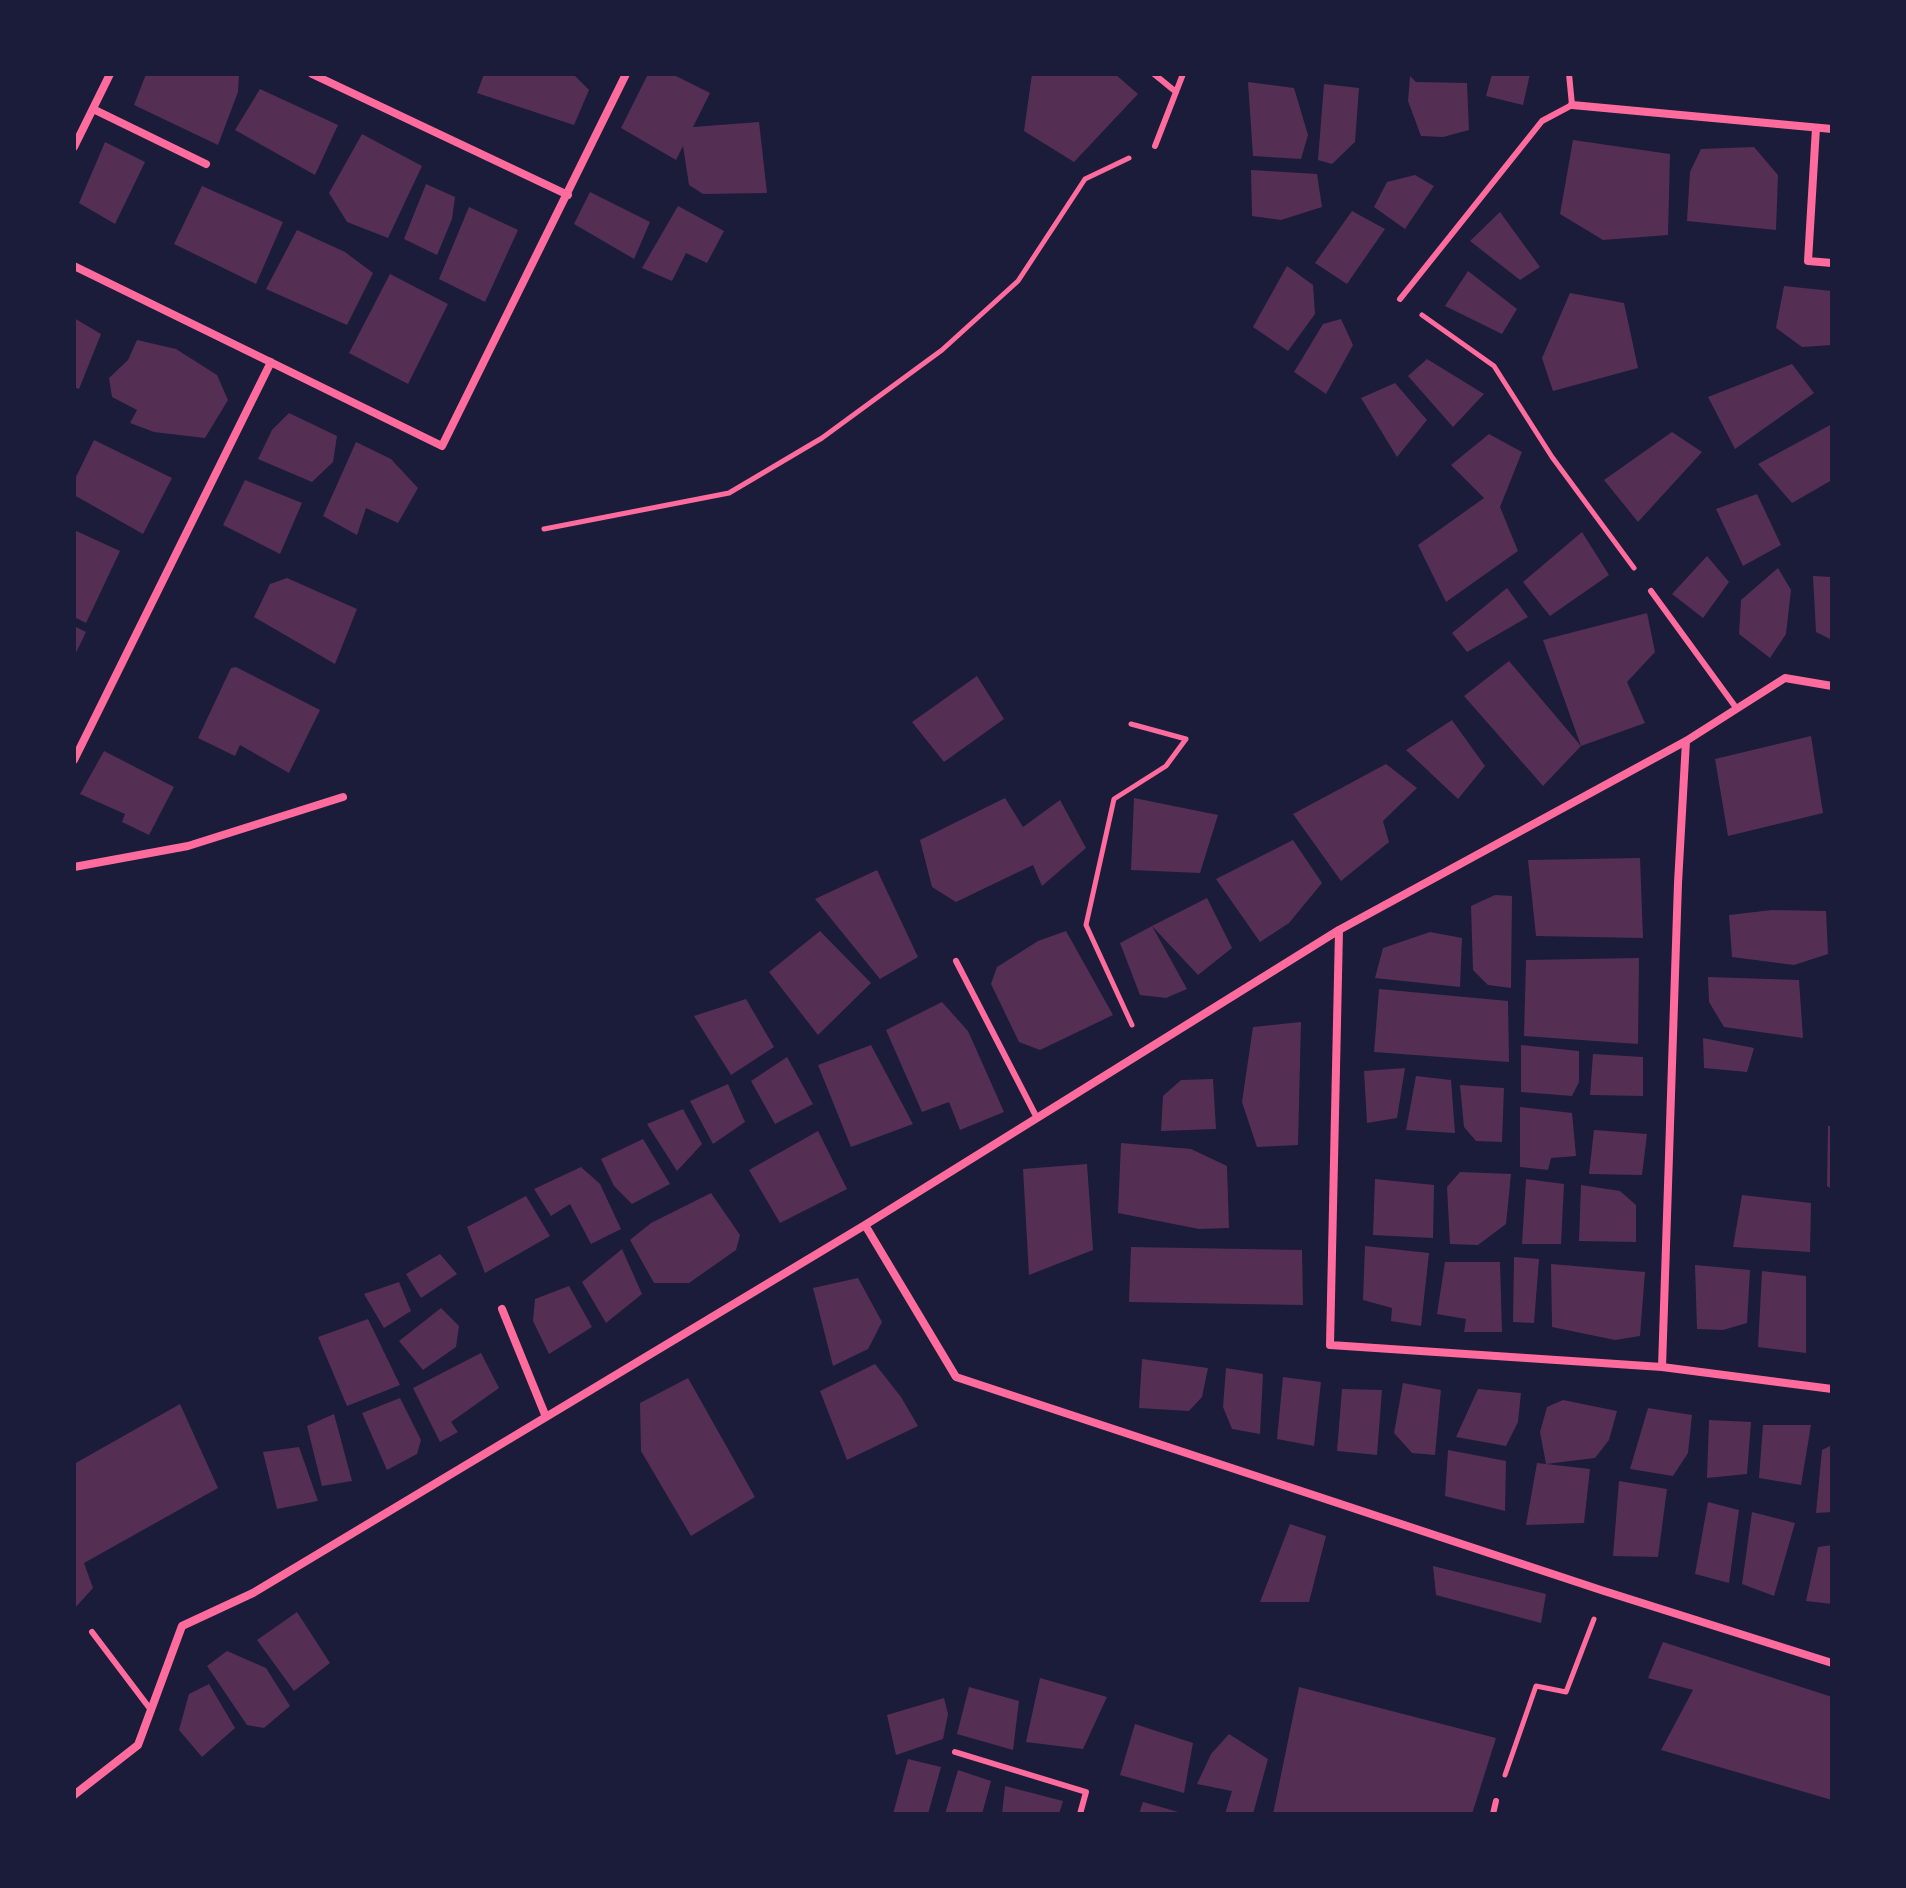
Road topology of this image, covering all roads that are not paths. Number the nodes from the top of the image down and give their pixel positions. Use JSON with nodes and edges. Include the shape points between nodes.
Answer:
{"nodes":[{"id":1,"x":110,"y":74,"type":"edge"},
{"id":2,"x":312,"y":74,"type":"edge"},
{"id":3,"x":626,"y":74,"type":"edge"},
{"id":4,"x":1154,"y":74,"type":"edge"},
{"id":5,"x":1183,"y":74,"type":"edge"},
{"id":6,"x":1569,"y":74,"type":"edge"},
{"id":7,"x":1176,"y":92,"type":"junction"},
{"id":8,"x":1572,"y":105,"type":"junction"},
{"id":9,"x":93,"y":109,"type":"junction"},
{"id":10,"x":1816,"y":128,"type":"junction"},
{"id":11,"x":1832,"y":129,"type":"edge"},
{"id":12,"x":1155,"y":146,"type":"road end"},
{"id":13,"x":74,"y":147,"type":"edge"},
{"id":14,"x":206,"y":164,"type":"dead end"},
{"id":15,"x":568,"y":195,"type":"junction"},
{"id":16,"x":1832,"y":263,"type":"edge"},
{"id":17,"x":74,"y":266,"type":"edge"},
{"id":18,"x":1400,"y":299,"type":"road end"},
{"id":19,"x":271,"y":362,"type":"junction"},
{"id":20,"x":1651,"y":591,"type":"road end"},
{"id":21,"x":1832,"y":686,"type":"edge"},
{"id":22,"x":1737,"y":709,"type":"junction"},
{"id":23,"x":1686,"y":741,"type":"junction"},
{"id":24,"x":74,"y":760,"type":"edge"},
{"id":25,"x":343,"y":797,"type":"dead end"},
{"id":26,"x":74,"y":867,"type":"edge"},
{"id":27,"x":1339,"y":930,"type":"junction"},
{"id":28,"x":956,"y":961,"type":"dead end"},
{"id":29,"x":1037,"y":1118,"type":"junction"},
{"id":30,"x":865,"y":1225,"type":"junction"},
{"id":31,"x":502,"y":1309,"type":"dead end"},
{"id":32,"x":1662,"y":1367,"type":"junction"},
{"id":33,"x":1832,"y":1389,"type":"edge"},
{"id":34,"x":546,"y":1417,"type":"junction"},
{"id":35,"x":92,"y":1632,"type":"dead end"},
{"id":36,"x":1832,"y":1663,"type":"edge"},
{"id":37,"x":151,"y":1710,"type":"junction"},
{"id":38,"x":955,"y":1752,"type":"dead end"},
{"id":39,"x":74,"y":1795,"type":"edge"},
{"id":40,"x":1496,"y":1801,"type":"road end"},
{"id":41,"x":1080,"y":1814,"type":"edge"},
{"id":42,"x":1493,"y":1814,"type":"edge"}],
"edges":[{"from":1,"to":9,"type":"street"},
{"from":2,"to":15,"type":"street"},
{"from":3,"to":15,"type":"street"},
{"from":4,"to":7,"type":"lane"},
{"from":5,"to":7,"type":"lane"},
{"from":6,"to":8,"type":"lane"},
{"from":7,"to":12,"type":"lane"},
{"from":8,"to":10,"type":"street"},
{"from":8,"to":18,"type":"lane","via":[[1542,121]]},
{"from":9,"to":13,"type":"street"},
{"from":9,"to":14,"type":"street"},
{"from":10,"to":11,"type":"street"},
{"from":10,"to":16,"type":"street","via":[[1808,261]]},
{"from":15,"to":19,"type":"street","via":[[442,446]]},
{"from":17,"to":19,"type":"street"},
{"from":19,"to":24,"type":"street"},
{"from":20,"to":22,"type":"lane"},
{"from":21,"to":22,"type":"street","via":[[1785,678]]},
{"from":22,"to":23,"type":"street"},
{"from":23,"to":27,"type":"street"},
{"from":23,"to":32,"type":"street"},
{"from":25,"to":26,"type":"street","via":[[188,846]]},
{"from":27,"to":29,"type":"street"},
{"from":27,"to":32,"type":"street","via":[[1330,1345]]},
{"from":28,"to":29,"type":"lane"},
{"from":29,"to":30,"type":"street"},
{"from":30,"to":34,"type":"street"},
{"from":30,"to":36,"type":"street","via":[[956,1377]]},
{"from":31,"to":34,"type":"street"},
{"from":32,"to":33,"type":"street"},
{"from":34,"to":37,"type":"street","via":[[253,1593],[182,1626]]},
{"from":35,"to":37,"type":"lane"},
{"from":37,"to":39,"type":"street","via":[[138,1745]]},
{"from":38,"to":41,"type":"lane","via":[[1086,1792]]},
{"from":40,"to":42,"type":"lane"}]}
